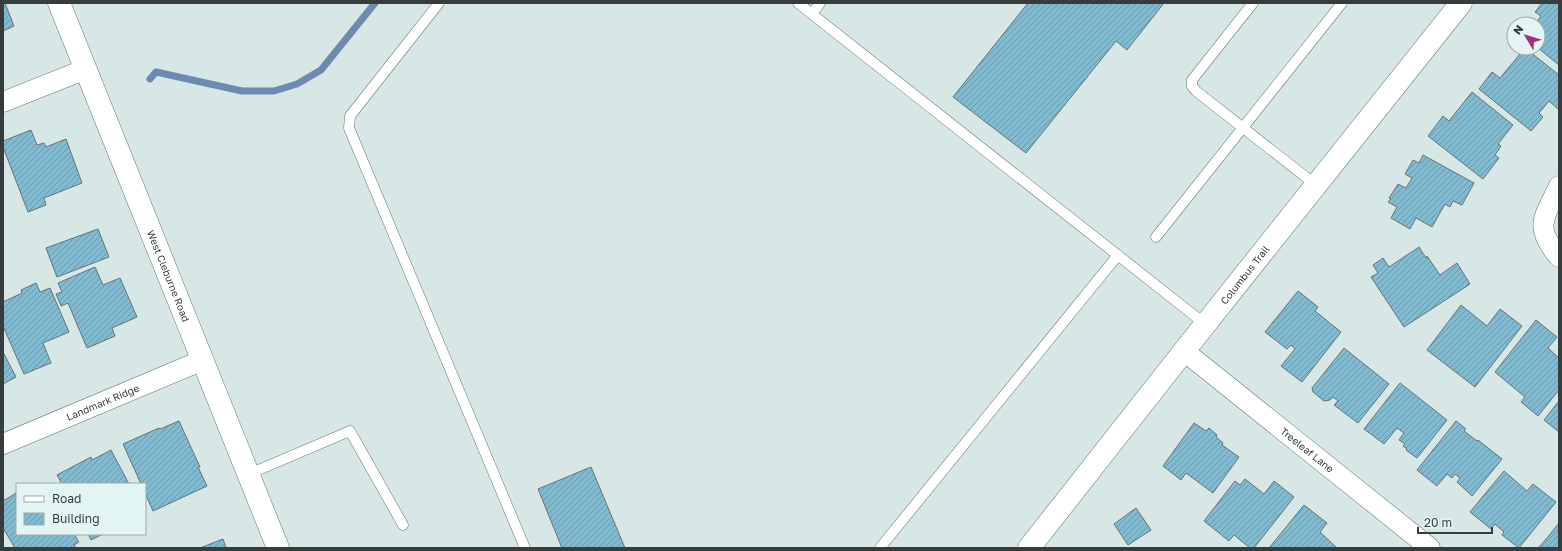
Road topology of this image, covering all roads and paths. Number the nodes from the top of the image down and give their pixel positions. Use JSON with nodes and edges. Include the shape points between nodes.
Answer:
{"nodes":[{"id":1,"x":59,"y":3,"type":"edge"},
{"id":2,"x":439,"y":3,"type":"edge"},
{"id":3,"x":798,"y":3,"type":"edge"},
{"id":4,"x":820,"y":3,"type":"edge"},
{"id":5,"x":1254,"y":3,"type":"edge"},
{"id":6,"x":1342,"y":3,"type":"edge"},
{"id":7,"x":1461,"y":3,"type":"edge"},
{"id":8,"x":812,"y":14,"type":"junction"},
{"id":9,"x":86,"y":69,"type":"junction"},
{"id":10,"x":3,"y":102,"type":"edge"},
{"id":11,"x":1243,"y":127,"type":"junction"},
{"id":12,"x":1316,"y":185,"type":"junction"},
{"id":13,"x":1559,"y":186,"type":"edge"},
{"id":14,"x":1156,"y":237,"type":"dead end"},
{"id":15,"x":1118,"y":255,"type":"junction"},
{"id":16,"x":1559,"y":257,"type":"edge"},
{"id":17,"x":1205,"y":324,"type":"junction"},
{"id":18,"x":1184,"y":351,"type":"junction"},
{"id":19,"x":203,"y":360,"type":"junction"},
{"id":20,"x":3,"y":444,"type":"edge"},
{"id":21,"x":249,"y":474,"type":"junction"},
{"id":22,"x":403,"y":525,"type":"dead end"},
{"id":23,"x":278,"y":548,"type":"edge"},
{"id":24,"x":525,"y":548,"type":"edge"},
{"id":25,"x":880,"y":548,"type":"edge"},
{"id":26,"x":1029,"y":548,"type":"edge"},
{"id":27,"x":1430,"y":548,"type":"edge"}],
"edges":[{"from":1,"to":9,"type":"street","name":"West Cleburne Road"},
{"from":2,"to":24,"type":"lane","via":[[350,116],[348,128]]},
{"from":3,"to":8,"type":"lane"},
{"from":4,"to":8,"type":"lane"},
{"from":5,"to":11,"type":"lane","via":[[1192,80],[1192,86],[1196,91]]},
{"from":6,"to":11,"type":"lane"},
{"from":7,"to":12,"type":"street","name":"Columbus Trail"},
{"from":8,"to":15,"type":"lane"},
{"from":9,"to":10,"type":"street"},
{"from":9,"to":19,"type":"street","name":"West Cleburne Road"},
{"from":11,"to":12,"type":"lane"},
{"from":11,"to":14,"type":"lane"},
{"from":12,"to":17,"type":"street","name":"Columbus Trail"},
{"from":13,"to":16,"type":"street","via":[[1543,219],[1543,233]]},
{"from":15,"to":17,"type":"lane"},
{"from":15,"to":25,"type":"lane"},
{"from":17,"to":18,"type":"street","name":"Columbus Trail"},
{"from":18,"to":26,"type":"street","name":"Columbus Trail"},
{"from":18,"to":27,"type":"street","name":"Treeleaf Lane"},
{"from":19,"to":20,"type":"street","name":"Landmark Ridge"},
{"from":19,"to":21,"type":"street","name":"West Cleburne Road"},
{"from":21,"to":22,"type":"lane","via":[[350,430]]},
{"from":21,"to":23,"type":"street","name":"West Cleburne Road"}]}
